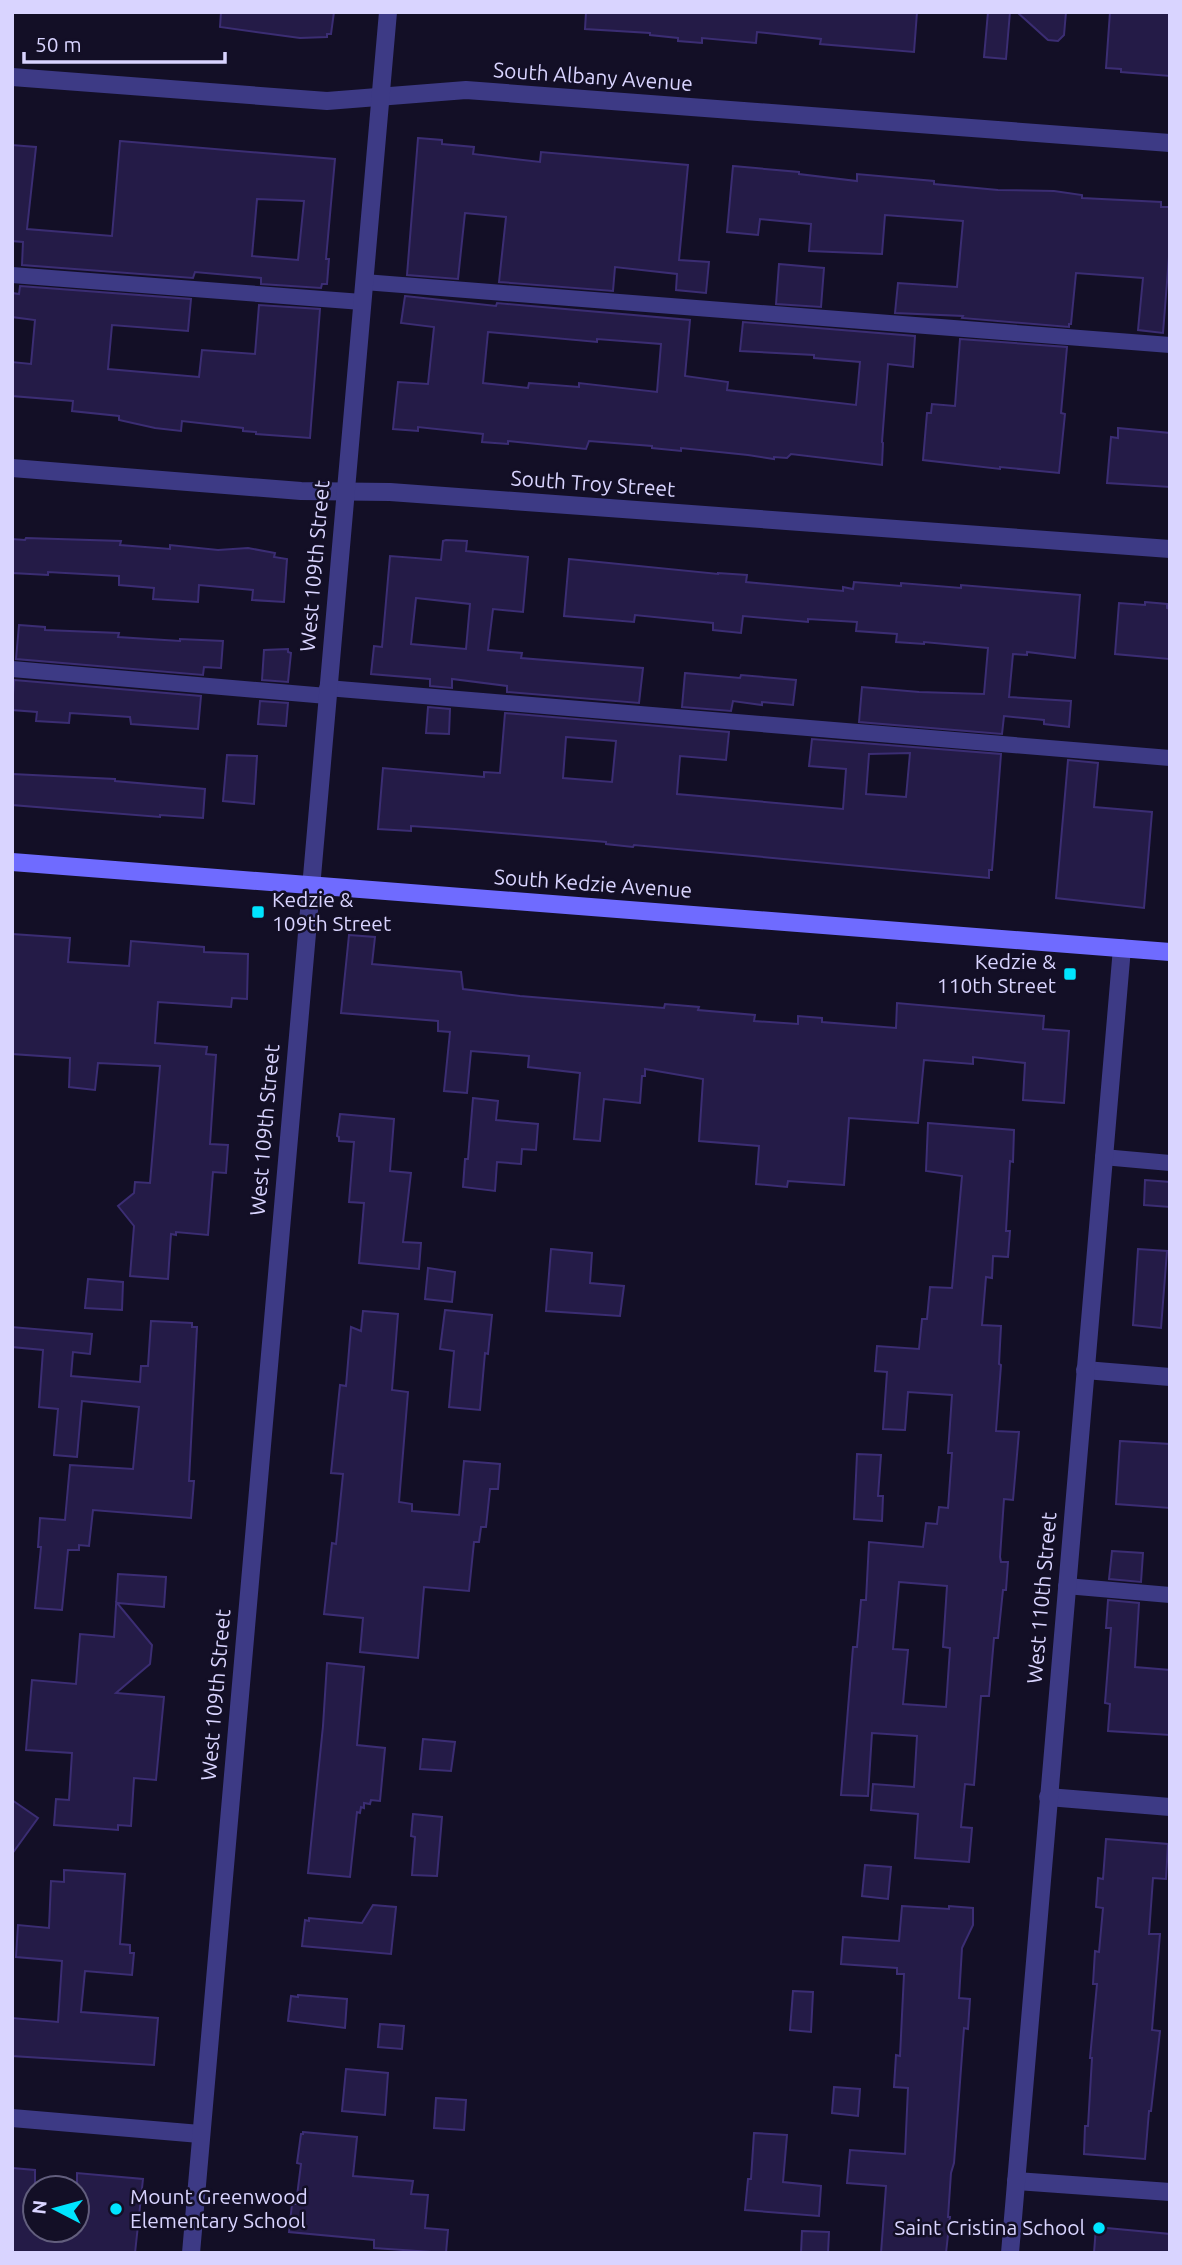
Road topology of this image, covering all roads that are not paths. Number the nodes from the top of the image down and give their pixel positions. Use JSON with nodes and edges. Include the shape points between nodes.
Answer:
{"nodes":[{"id":1,"x":388,"y":12,"type":"edge"},
{"id":2,"x":12,"y":77,"type":"edge"},
{"id":3,"x":380,"y":96,"type":"junction"},
{"id":4,"x":1170,"y":143,"type":"edge"},
{"id":5,"x":12,"y":275,"type":"edge"},
{"id":6,"x":364,"y":282,"type":"junction"},
{"id":7,"x":362,"y":302,"type":"junction"},
{"id":8,"x":1170,"y":345,"type":"edge"},
{"id":9,"x":12,"y":468,"type":"edge"},
{"id":10,"x":345,"y":491,"type":"junction"},
{"id":11,"x":1170,"y":549,"type":"edge"},
{"id":12,"x":12,"y":668,"type":"edge"},
{"id":13,"x":327,"y":692,"type":"junction"},
{"id":14,"x":1170,"y":758,"type":"edge"},
{"id":15,"x":12,"y":862,"type":"edge"},
{"id":16,"x":310,"y":885,"type":"junction"},
{"id":17,"x":1122,"y":948,"type":"junction"},
{"id":18,"x":1170,"y":952,"type":"edge"},
{"id":19,"x":1103,"y":1157,"type":"junction"},
{"id":20,"x":1170,"y":1163,"type":"edge"},
{"id":21,"x":1085,"y":1370,"type":"junction"},
{"id":22,"x":1170,"y":1377,"type":"edge"},
{"id":23,"x":1066,"y":1586,"type":"junction"},
{"id":24,"x":1170,"y":1595,"type":"edge"},
{"id":25,"x":1048,"y":1797,"type":"junction"},
{"id":26,"x":1170,"y":1807,"type":"edge"},
{"id":27,"x":12,"y":2118,"type":"edge"},
{"id":28,"x":200,"y":2134,"type":"junction"},
{"id":29,"x":1016,"y":2182,"type":"junction"},
{"id":30,"x":1170,"y":2192,"type":"edge"},
{"id":31,"x":191,"y":2253,"type":"edge"},
{"id":32,"x":1010,"y":2253,"type":"edge"}],
"edges":[{"from":1,"to":3,"type":"street","name":"West 109th Street"},
{"from":2,"to":3,"type":"street","name":"South Albany Avenue","via":[[327,101]]},
{"from":3,"to":4,"type":"street","name":"South Albany Avenue","via":[[466,90]]},
{"from":3,"to":6,"type":"street","name":"West 109th Street"},
{"from":5,"to":7,"type":"lane"},
{"from":6,"to":7,"type":"street","name":"West 109th Street"},
{"from":6,"to":8,"type":"lane"},
{"from":7,"to":10,"type":"street","name":"West 109th Street"},
{"from":9,"to":10,"type":"street","name":"South Troy Street"},
{"from":10,"to":11,"type":"street","name":"South Troy Street"},
{"from":10,"to":13,"type":"street","name":"West 109th Street"},
{"from":12,"to":13,"type":"lane"},
{"from":13,"to":14,"type":"lane"},
{"from":13,"to":16,"type":"street","name":"West 109th Street"},
{"from":15,"to":16,"type":"main road","name":"South Kedzie Avenue"},
{"from":16,"to":17,"type":"main road","name":"South Kedzie Avenue"},
{"from":16,"to":28,"type":"street","name":"West 109th Street"},
{"from":17,"to":18,"type":"main road","name":"South Kedzie Avenue"},
{"from":17,"to":19,"type":"street","name":"West 110th Street"},
{"from":19,"to":20,"type":"lane"},
{"from":19,"to":21,"type":"street","name":"West 110th Street"},
{"from":21,"to":22,"type":"street"},
{"from":21,"to":23,"type":"street","name":"West 110th Street"},
{"from":23,"to":24,"type":"lane"},
{"from":23,"to":25,"type":"street","name":"West 110th Street"},
{"from":25,"to":26,"type":"street"},
{"from":25,"to":29,"type":"street","name":"West 110th Street"},
{"from":27,"to":28,"type":"street"},
{"from":28,"to":31,"type":"street","name":"West 109th Street"},
{"from":29,"to":30,"type":"street"},
{"from":29,"to":32,"type":"street","name":"West 110th Street"}]}
